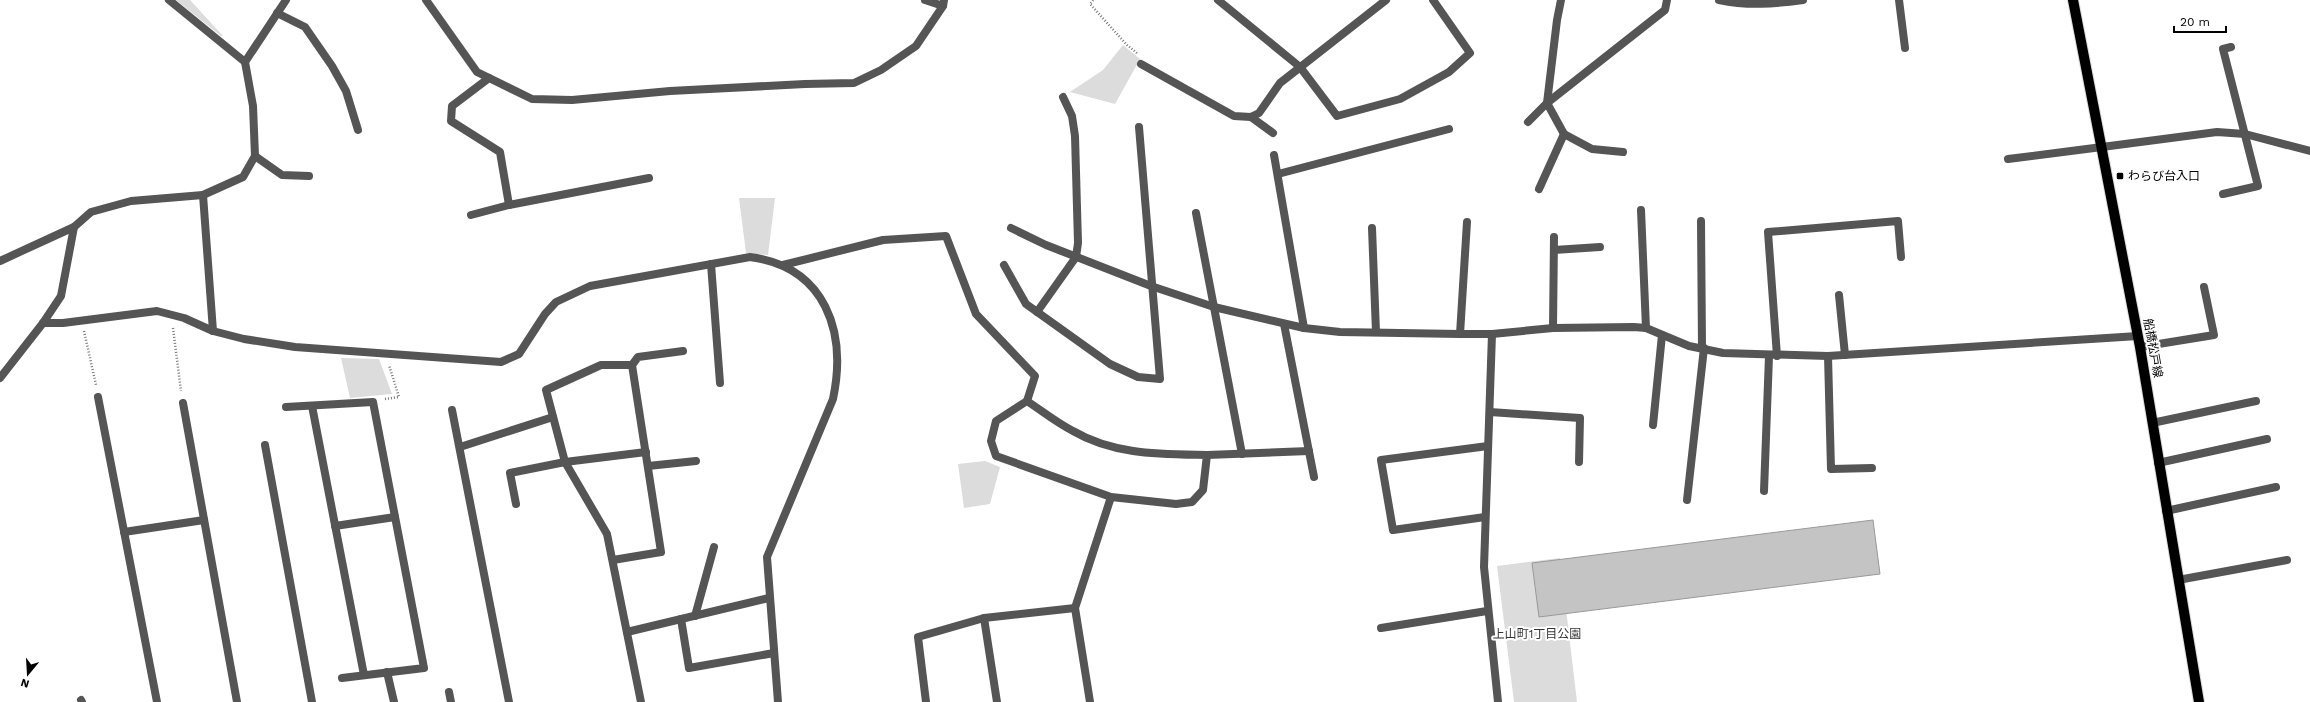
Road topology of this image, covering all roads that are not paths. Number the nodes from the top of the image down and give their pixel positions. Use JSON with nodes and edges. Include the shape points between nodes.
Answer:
{"nodes":[{"id":1,"x":169,"y":0,"type":"edge"},
{"id":2,"x":286,"y":0,"type":"edge"},
{"id":3,"x":426,"y":0,"type":"edge"},
{"id":4,"x":925,"y":0,"type":"edge"},
{"id":5,"x":1218,"y":0,"type":"edge"},
{"id":6,"x":1386,"y":0,"type":"edge"},
{"id":7,"x":1432,"y":0,"type":"edge"},
{"id":8,"x":1561,"y":0,"type":"edge"},
{"id":9,"x":1666,"y":0,"type":"edge"},
{"id":10,"x":1719,"y":0,"type":"edge"},
{"id":11,"x":1803,"y":0,"type":"edge"},
{"id":12,"x":1899,"y":0,"type":"edge"},
{"id":13,"x":2073,"y":0,"type":"edge"},
{"id":14,"x":944,"y":3,"type":"edge"},
{"id":15,"x":277,"y":13,"type":"junction"},
{"id":16,"x":2231,"y":47,"type":"dead end"},
{"id":17,"x":1905,"y":48,"type":"dead end"},
{"id":18,"x":245,"y":62,"type":"junction"},
{"id":19,"x":1141,"y":64,"type":"road end"},
{"id":20,"x":1300,"y":67,"type":"junction"},
{"id":21,"x":490,"y":78,"type":"junction"},
{"id":22,"x":1063,"y":97,"type":"dead end"},
{"id":23,"x":1547,"y":103,"type":"junction"},
{"id":24,"x":1251,"y":117,"type":"junction"},
{"id":25,"x":1528,"y":122,"type":"dead end"},
{"id":26,"x":1139,"y":126,"type":"dead end"},
{"id":27,"x":1449,"y":129,"type":"dead end"},
{"id":28,"x":358,"y":130,"type":"dead end"},
{"id":29,"x":1273,"y":133,"type":"dead end"},
{"id":30,"x":1564,"y":134,"type":"junction"},
{"id":31,"x":2245,"y":134,"type":"junction"},
{"id":32,"x":2102,"y":147,"type":"junction"},
{"id":33,"x":2310,"y":151,"type":"edge"},
{"id":34,"x":1623,"y":152,"type":"dead end"},
{"id":35,"x":1274,"y":155,"type":"dead end"},
{"id":36,"x":255,"y":156,"type":"junction"},
{"id":37,"x":2008,"y":159,"type":"dead end"},
{"id":38,"x":1278,"y":174,"type":"junction"},
{"id":39,"x":309,"y":176,"type":"dead end"},
{"id":40,"x":649,"y":178,"type":"dead end"},
{"id":41,"x":1539,"y":189,"type":"dead end"},
{"id":42,"x":2223,"y":194,"type":"dead end"},
{"id":43,"x":203,"y":195,"type":"junction"},
{"id":44,"x":509,"y":205,"type":"junction"},
{"id":45,"x":1641,"y":210,"type":"dead end"},
{"id":46,"x":1196,"y":213,"type":"dead end"},
{"id":47,"x":471,"y":215,"type":"dead end"},
{"id":48,"x":1701,"y":221,"type":"dead end"},
{"id":49,"x":1468,"y":222,"type":"dead end"},
{"id":50,"x":74,"y":227,"type":"junction"},
{"id":51,"x":1011,"y":228,"type":"dead end"},
{"id":52,"x":1372,"y":228,"type":"dead end"},
{"id":53,"x":1554,"y":237,"type":"dead end"},
{"id":54,"x":1600,"y":247,"type":"dead end"},
{"id":55,"x":1554,"y":250,"type":"junction"},
{"id":56,"x":1076,"y":257,"type":"junction"},
{"id":57,"x":1901,"y":257,"type":"dead end"},
{"id":58,"x":0,"y":261,"type":"edge"},
{"id":59,"x":711,"y":264,"type":"junction"},
{"id":60,"x":783,"y":265,"type":"junction"},
{"id":61,"x":1004,"y":265,"type":"dead end"},
{"id":62,"x":1151,"y":286,"type":"junction"},
{"id":63,"x":2204,"y":287,"type":"dead end"},
{"id":64,"x":1840,"y":295,"type":"dead end"},
{"id":65,"x":1214,"y":307,"type":"junction"},
{"id":66,"x":1037,"y":312,"type":"junction"},
{"id":67,"x":43,"y":323,"type":"junction"},
{"id":68,"x":1284,"y":324,"type":"junction"},
{"id":69,"x":1304,"y":328,"type":"junction"},
{"id":70,"x":1554,"y":328,"type":"junction"},
{"id":71,"x":1646,"y":328,"type":"junction"},
{"id":72,"x":213,"y":331,"type":"junction"},
{"id":73,"x":1376,"y":332,"type":"junction"},
{"id":74,"x":1460,"y":334,"type":"junction"},
{"id":75,"x":1492,"y":334,"type":"junction"},
{"id":76,"x":1662,"y":335,"type":"junction"},
{"id":77,"x":2138,"y":336,"type":"junction"},
{"id":78,"x":2140,"y":347,"type":"junction"},
{"id":79,"x":1703,"y":348,"type":"junction"},
{"id":80,"x":683,"y":352,"type":"dead end"},
{"id":81,"x":1845,"y":355,"type":"junction"},
{"id":82,"x":1773,"y":356,"type":"junction"},
{"id":83,"x":1828,"y":356,"type":"junction"},
{"id":84,"x":632,"y":364,"type":"junction"},
{"id":85,"x":0,"y":378,"type":"edge"},
{"id":86,"x":720,"y":383,"type":"dead end"},
{"id":87,"x":98,"y":397,"type":"road end"},
{"id":88,"x":1027,"y":401,"type":"junction"},
{"id":89,"x":2256,"y":401,"type":"dead end"},
{"id":90,"x":183,"y":403,"type":"road end"},
{"id":91,"x":312,"y":406,"type":"junction"},
{"id":92,"x":286,"y":407,"type":"dead end"},
{"id":93,"x":452,"y":410,"type":"dead end"},
{"id":94,"x":1490,"y":412,"type":"junction"},
{"id":95,"x":553,"y":417,"type":"junction"},
{"id":96,"x":2152,"y":423,"type":"junction"},
{"id":97,"x":1653,"y":425,"type":"dead end"},
{"id":98,"x":2267,"y":439,"type":"dead end"},
{"id":99,"x":265,"y":445,"type":"dead end"},
{"id":100,"x":1488,"y":446,"type":"junction"},
{"id":101,"x":460,"y":447,"type":"junction"},
{"id":102,"x":1308,"y":451,"type":"junction"},
{"id":103,"x":646,"y":452,"type":"junction"},
{"id":104,"x":1242,"y":454,"type":"junction"},
{"id":105,"x":1207,"y":455,"type":"junction"},
{"id":106,"x":696,"y":461,"type":"dead end"},
{"id":107,"x":565,"y":462,"type":"junction"},
{"id":108,"x":1580,"y":462,"type":"dead end"},
{"id":109,"x":2158,"y":463,"type":"junction"},
{"id":110,"x":648,"y":466,"type":"junction"},
{"id":111,"x":1872,"y":468,"type":"dead end"},
{"id":112,"x":1314,"y":477,"type":"dead end"},
{"id":113,"x":2276,"y":487,"type":"dead end"},
{"id":114,"x":1764,"y":491,"type":"dead end"},
{"id":115,"x":1111,"y":497,"type":"junction"},
{"id":116,"x":1687,"y":500,"type":"dead end"},
{"id":117,"x":516,"y":504,"type":"dead end"},
{"id":118,"x":2166,"y":511,"type":"junction"},
{"id":119,"x":395,"y":517,"type":"junction"},
{"id":120,"x":1485,"y":517,"type":"junction"},
{"id":121,"x":204,"y":520,"type":"junction"},
{"id":122,"x":335,"y":526,"type":"junction"},
{"id":123,"x":124,"y":532,"type":"junction"},
{"id":124,"x":714,"y":547,"type":"dead end"},
{"id":125,"x":613,"y":560,"type":"junction"},
{"id":126,"x":2287,"y":560,"type":"dead end"},
{"id":127,"x":2178,"y":580,"type":"junction"},
{"id":128,"x":769,"y":598,"type":"junction"},
{"id":129,"x":1075,"y":608,"type":"junction"},
{"id":130,"x":1487,"y":611,"type":"junction"},
{"id":131,"x":695,"y":616,"type":"junction"},
{"id":132,"x":984,"y":618,"type":"junction"},
{"id":133,"x":681,"y":619,"type":"junction"},
{"id":134,"x":1381,"y":628,"type":"dead end"},
{"id":135,"x":627,"y":632,"type":"junction"},
{"id":136,"x":774,"y":653,"type":"junction"},
{"id":137,"x":387,"y":672,"type":"junction"},
{"id":138,"x":364,"y":675,"type":"junction"},
{"id":139,"x":342,"y":678,"type":"dead end"},
{"id":140,"x":449,"y":692,"type":"dead end"},
{"id":141,"x":157,"y":702,"type":"edge"},
{"id":142,"x":237,"y":702,"type":"edge"},
{"id":143,"x":312,"y":702,"type":"edge"},
{"id":144,"x":394,"y":702,"type":"edge"},
{"id":145,"x":451,"y":702,"type":"edge"},
{"id":146,"x":509,"y":702,"type":"edge"},
{"id":147,"x":641,"y":702,"type":"edge"},
{"id":148,"x":778,"y":702,"type":"edge"},
{"id":149,"x":926,"y":702,"type":"edge"},
{"id":150,"x":997,"y":702,"type":"edge"},
{"id":151,"x":1090,"y":702,"type":"edge"},
{"id":152,"x":1498,"y":702,"type":"edge"},
{"id":153,"x":2199,"y":702,"type":"edge"}],
"edges":[{"from":1,"to":18,"type":"street"},
{"from":2,"to":15,"type":"street"},
{"from":3,"to":21,"type":"street","via":[[477,72]]},
{"from":4,"to":14,"type":"street"},
{"from":5,"to":20,"type":"street"},
{"from":6,"to":20,"type":"street"},
{"from":7,"to":20,"type":"street","via":[[1470,53],[1449,72],[1400,99],[1337,116]]},
{"from":8,"to":23,"type":"street"},
{"from":9,"to":23,"type":"street","via":[[1665,10]]},
{"from":10,"to":11,"type":"street","via":[[1736,4],[1768,5]]},
{"from":12,"to":17,"type":"street"},
{"from":13,"to":32,"type":"main road","name":"船橋松戸線"},
{"from":14,"to":21,"type":"street","via":[[916,46],[881,70],[854,83],[678,91],[572,100],[532,99]]},
{"from":15,"to":18,"type":"street"},
{"from":15,"to":28,"type":"street","via":[[305,27],[332,66],[346,91]]},
{"from":16,"to":31,"type":"street","via":[[2223,49]]},
{"from":18,"to":36,"type":"street","via":[[253,106]]},
{"from":19,"to":24,"type":"street","via":[[1234,116]]},
{"from":20,"to":24,"type":"street","via":[[1280,83],[1259,113]]},
{"from":21,"to":44,"type":"street","via":[[452,106],[451,121],[500,152]]},
{"from":22,"to":56,"type":"street","via":[[1072,116],[1076,136]]},
{"from":23,"to":25,"type":"street"},
{"from":23,"to":30,"type":"street"},
{"from":24,"to":29,"type":"street"},
{"from":26,"to":62,"type":"street"},
{"from":27,"to":38,"type":"street"},
{"from":30,"to":34,"type":"street","via":[[1592,149]]},
{"from":30,"to":41,"type":"street"},
{"from":31,"to":32,"type":"street","via":[[2217,132]]},
{"from":31,"to":33,"type":"street"},
{"from":31,"to":42,"type":"street","via":[[2258,186]]},
{"from":32,"to":37,"type":"street"},
{"from":32,"to":77,"type":"main road","name":"船橋松戸線"},
{"from":35,"to":38,"type":"street"},
{"from":36,"to":39,"type":"street","via":[[282,175]]},
{"from":36,"to":43,"type":"street","via":[[244,176]]},
{"from":38,"to":69,"type":"street"},
{"from":40,"to":44,"type":"street"},
{"from":43,"to":50,"type":"street","via":[[131,201],[91,212]]},
{"from":43,"to":72,"type":"street"},
{"from":44,"to":47,"type":"street"},
{"from":45,"to":71,"type":"street"},
{"from":46,"to":65,"type":"street"},
{"from":48,"to":79,"type":"street"},
{"from":49,"to":74,"type":"street"},
{"from":50,"to":58,"type":"street"},
{"from":50,"to":67,"type":"street","via":[[61,296]]},
{"from":51,"to":56,"type":"street"},
{"from":52,"to":73,"type":"street"},
{"from":53,"to":55,"type":"street"},
{"from":54,"to":55,"type":"street"},
{"from":55,"to":70,"type":"street"},
{"from":56,"to":62,"type":"street"},
{"from":56,"to":66,"type":"street"},
{"from":57,"to":82,"type":"street","via":[[1898,221],[1768,232]]},
{"from":59,"to":60,"type":"street","via":[[750,257]]},
{"from":59,"to":72,"type":"street","via":[[590,286],[556,302],[545,314],[519,354],[501,362],[295,347]]},
{"from":59,"to":86,"type":"street"},
{"from":60,"to":88,"type":"street","via":[[883,240],[946,236],[976,314],[1035,376]]},
{"from":60,"to":128,"type":"street","via":[[806,282],[823,301],[832,322],[838,349],[837,381],[833,399],[767,557]]},
{"from":61,"to":66,"type":"street","via":[[1026,304]]},
{"from":62,"to":65,"type":"street"},
{"from":62,"to":66,"type":"street","via":[[1160,379],[1138,376],[1110,364]]},
{"from":63,"to":78,"type":"street","via":[[2214,335]]},
{"from":64,"to":81,"type":"street"},
{"from":65,"to":68,"type":"street"},
{"from":65,"to":104,"type":"street"},
{"from":67,"to":72,"type":"street","via":[[158,311],[184,318]]},
{"from":67,"to":85,"type":"street"},
{"from":68,"to":69,"type":"street"},
{"from":68,"to":102,"type":"street"},
{"from":69,"to":73,"type":"street"},
{"from":70,"to":71,"type":"street"},
{"from":70,"to":75,"type":"street"},
{"from":71,"to":76,"type":"street"},
{"from":73,"to":74,"type":"street"},
{"from":74,"to":75,"type":"street"},
{"from":75,"to":94,"type":"street"},
{"from":76,"to":79,"type":"street","via":[[1689,346]]},
{"from":76,"to":97,"type":"street"},
{"from":77,"to":78,"type":"main road","name":"船橋松戸線"},
{"from":77,"to":81,"type":"street"},
{"from":78,"to":96,"type":"main road","name":"船橋松戸線"},
{"from":79,"to":82,"type":"street","via":[[1723,353]]},
{"from":79,"to":116,"type":"street"},
{"from":80,"to":84,"type":"street","via":[[638,357]]},
{"from":81,"to":83,"type":"street"},
{"from":82,"to":83,"type":"street"},
{"from":82,"to":114,"type":"street"},
{"from":83,"to":111,"type":"street","via":[[1831,469]]},
{"from":84,"to":95,"type":"street","via":[[601,365],[546,390]]},
{"from":84,"to":103,"type":"street"},
{"from":87,"to":123,"type":"street"},
{"from":88,"to":105,"type":"street","via":[[1074,432],[1111,447],[1151,454]]},
{"from":88,"to":115,"type":"street","via":[[996,421],[991,441],[996,456]]},
{"from":89,"to":96,"type":"street"},
{"from":90,"to":121,"type":"street"},
{"from":91,"to":92,"type":"street"},
{"from":91,"to":119,"type":"street","via":[[373,402]]},
{"from":91,"to":122,"type":"street"},
{"from":93,"to":101,"type":"street"},
{"from":94,"to":100,"type":"street"},
{"from":94,"to":108,"type":"street","via":[[1580,418]]},
{"from":95,"to":101,"type":"street"},
{"from":95,"to":107,"type":"street"},
{"from":96,"to":109,"type":"main road","name":"船橋松戸線"},
{"from":98,"to":109,"type":"street"},
{"from":99,"to":143,"type":"street"},
{"from":100,"to":120,"type":"street"},
{"from":100,"to":120,"type":"street","via":[[1381,460],[1393,530]]},
{"from":101,"to":146,"type":"street"},
{"from":102,"to":104,"type":"street"},
{"from":102,"to":112,"type":"street"},
{"from":103,"to":107,"type":"street"},
{"from":103,"to":110,"type":"street"},
{"from":104,"to":105,"type":"street"},
{"from":105,"to":115,"type":"street","via":[[1203,490],[1192,502],[1176,504]]},
{"from":106,"to":110,"type":"street"},
{"from":107,"to":117,"type":"street","via":[[510,472]]},
{"from":107,"to":125,"type":"street","via":[[607,534]]},
{"from":109,"to":118,"type":"main road","name":"船橋松戸線"},
{"from":110,"to":125,"type":"street","via":[[662,552]]},
{"from":113,"to":118,"type":"street"},
{"from":115,"to":129,"type":"street"},
{"from":118,"to":127,"type":"main road","name":"船橋松戸線"},
{"from":119,"to":122,"type":"street"},
{"from":119,"to":137,"type":"street","via":[[424,668]]},
{"from":120,"to":130,"type":"street","via":[[1484,567]]},
{"from":121,"to":123,"type":"street"},
{"from":121,"to":142,"type":"street"},
{"from":122,"to":138,"type":"street"},
{"from":123,"to":141,"type":"street"},
{"from":124,"to":131,"type":"street"},
{"from":125,"to":135,"type":"street"},
{"from":126,"to":127,"type":"street"},
{"from":127,"to":153,"type":"main road","name":"船橋松戸線"},
{"from":128,"to":131,"type":"street"},
{"from":128,"to":136,"type":"street"},
{"from":129,"to":132,"type":"street"},
{"from":129,"to":151,"type":"street"},
{"from":130,"to":134,"type":"street"},
{"from":130,"to":152,"type":"street"},
{"from":131,"to":133,"type":"street"},
{"from":132,"to":149,"type":"street","via":[[918,637]]},
{"from":132,"to":150,"type":"street"},
{"from":133,"to":135,"type":"street"},
{"from":133,"to":136,"type":"street","via":[[689,668]]},
{"from":135,"to":147,"type":"street"},
{"from":136,"to":148,"type":"street"},
{"from":137,"to":138,"type":"street"},
{"from":137,"to":144,"type":"street"},
{"from":138,"to":139,"type":"street"},
{"from":140,"to":145,"type":"street"}]}
